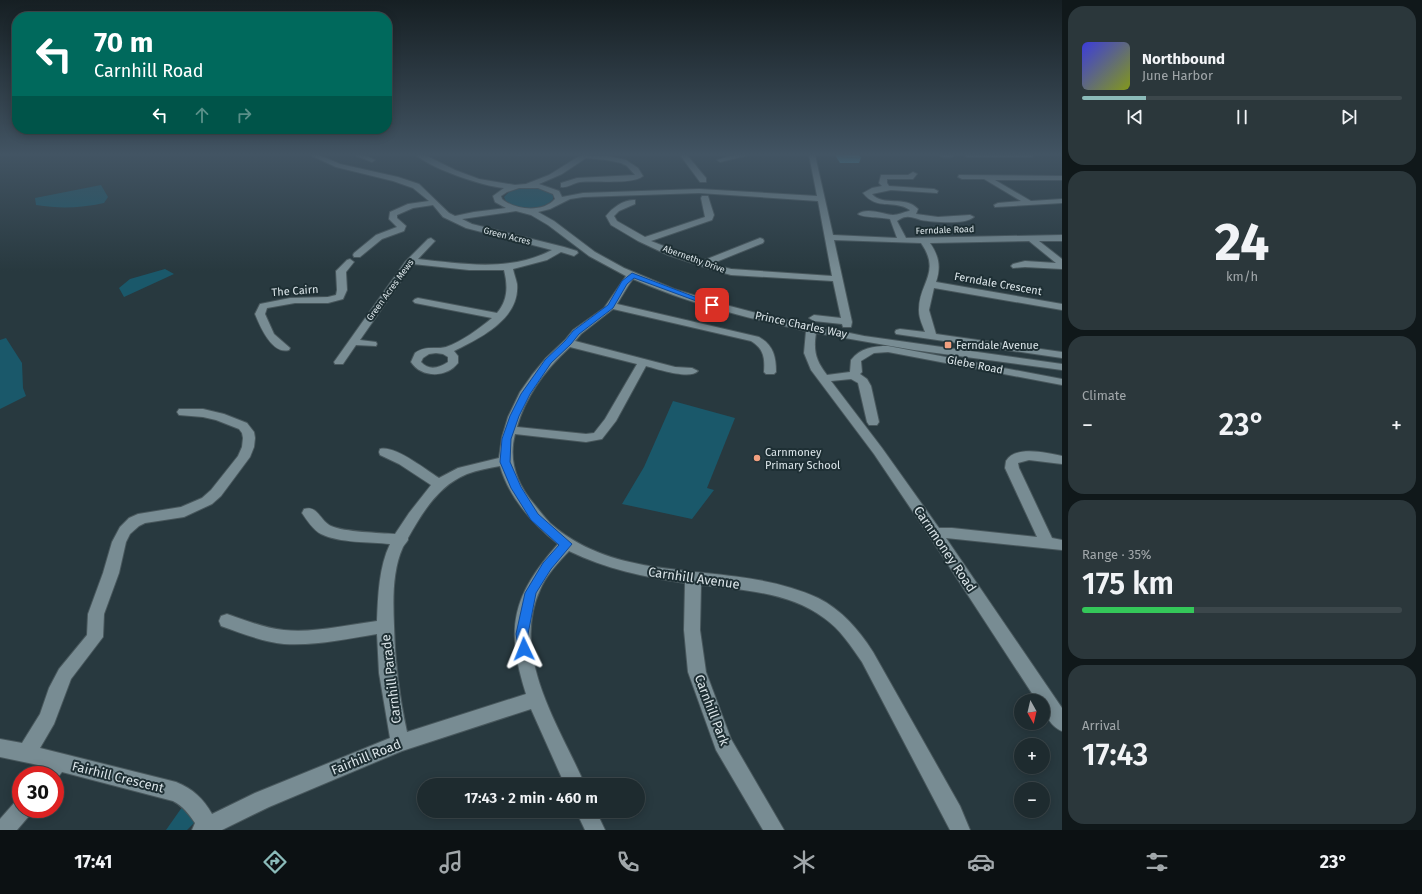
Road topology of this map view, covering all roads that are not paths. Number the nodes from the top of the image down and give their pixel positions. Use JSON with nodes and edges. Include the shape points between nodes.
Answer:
{"nodes":[{"id":1,"x":426,"y":194,"type":"edge"},
{"id":2,"x":494,"y":194,"type":"edge"},
{"id":3,"x":500,"y":194,"type":"edge"},
{"id":4,"x":555,"y":194,"type":"edge"},
{"id":5,"x":575,"y":194,"type":"edge"},
{"id":6,"x":618,"y":194,"type":"edge"},
{"id":7,"x":737,"y":194,"type":"edge"},
{"id":8,"x":819,"y":194,"type":"edge"},
{"id":9,"x":867,"y":194,"type":"edge"},
{"id":10,"x":1013,"y":194,"type":"edge"},
{"id":11,"x":583,"y":195,"type":"junction"},
{"id":12,"x":705,"y":198,"type":"dead end"},
{"id":13,"x":820,"y":199,"type":"junction"},
{"id":14,"x":497,"y":200,"type":"junction"},
{"id":15,"x":1062,"y":201,"type":"edge"},
{"id":16,"x":632,"y":202,"type":"dead end"},
{"id":17,"x":433,"y":203,"type":"junction"},
{"id":18,"x":556,"y":203,"type":"junction"},
{"id":19,"x":1029,"y":203,"type":"junction"},
{"id":20,"x":998,"y":205,"type":"dead end"},
{"id":21,"x":522,"y":210,"type":"junction"},
{"id":22,"x":474,"y":214,"type":"junction"},
{"id":23,"x":862,"y":214,"type":"dead end"},
{"id":24,"x":908,"y":214,"type":"junction"},
{"id":25,"x":970,"y":217,"type":"dead end"},
{"id":26,"x":897,"y":218,"type":"junction"},
{"id":27,"x":453,"y":219,"type":"junction"},
{"id":28,"x":558,"y":228,"type":"junction"},
{"id":29,"x":829,"y":236,"type":"junction"},
{"id":30,"x":1030,"y":238,"type":"junction"},
{"id":31,"x":1062,"y":238,"type":"edge"},
{"id":32,"x":645,"y":240,"type":"junction"},
{"id":33,"x":922,"y":240,"type":"junction"},
{"id":34,"x":431,"y":241,"type":"dead end"},
{"id":35,"x":760,"y":241,"type":"dead end"},
{"id":36,"x":903,"y":241,"type":"junction"},
{"id":37,"x":561,"y":250,"type":"junction"},
{"id":38,"x":574,"y":253,"type":"dead end"},
{"id":39,"x":411,"y":261,"type":"junction"},
{"id":40,"x":702,"y":264,"type":"junction"},
{"id":41,"x":1062,"y":265,"type":"edge"},
{"id":42,"x":1016,"y":266,"type":"dead end"},
{"id":43,"x":508,"y":268,"type":"junction"},
{"id":44,"x":632,"y":275,"type":"junction"},
{"id":45,"x":838,"y":279,"type":"junction"},
{"id":46,"x":930,"y":284,"type":"junction"},
{"id":47,"x":418,"y":301,"type":"dead end"},
{"id":48,"x":611,"y":306,"type":"junction"},
{"id":49,"x":1062,"y":307,"type":"edge"},
{"id":50,"x":500,"y":317,"type":"junction"},
{"id":51,"x":813,"y":323,"type":"junction"},
{"id":52,"x":900,"y":332,"type":"dead end"},
{"id":53,"x":932,"y":337,"type":"junction"},
{"id":54,"x":353,"y":342,"type":"junction"},
{"id":55,"x":568,"y":342,"type":"junction"},
{"id":56,"x":372,"y":344,"type":"dead end"},
{"id":57,"x":285,"y":348,"type":"dead end"},
{"id":58,"x":446,"y":351,"type":"dead end"},
{"id":59,"x":1062,"y":355,"type":"edge"},
{"id":60,"x":339,"y":362,"type":"dead end"},
{"id":61,"x":643,"y":362,"type":"junction"},
{"id":62,"x":1062,"y":367,"type":"edge"},
{"id":63,"x":692,"y":371,"type":"dead end"},
{"id":64,"x":770,"y":372,"type":"dead end"},
{"id":65,"x":853,"y":375,"type":"junction"},
{"id":66,"x":824,"y":379,"type":"junction"},
{"id":67,"x":1062,"y":382,"type":"edge"},
{"id":68,"x":183,"y":412,"type":"dead end"},
{"id":69,"x":873,"y":422,"type":"dead end"},
{"id":70,"x":510,"y":430,"type":"junction"},
{"id":71,"x":385,"y":452,"type":"dead end"},
{"id":72,"x":1062,"y":460,"type":"edge"},
{"id":73,"x":505,"y":462,"type":"junction"},
{"id":74,"x":440,"y":485,"type":"junction"},
{"id":75,"x":309,"y":514,"type":"dead end"},
{"id":76,"x":935,"y":533,"type":"junction"},
{"id":77,"x":401,"y":540,"type":"junction"},
{"id":78,"x":1047,"y":543,"type":"junction"},
{"id":79,"x":566,"y":544,"type":"junction"},
{"id":80,"x":1062,"y":545,"type":"edge"},
{"id":81,"x":692,"y":579,"type":"junction"},
{"id":82,"x":228,"y":621,"type":"dead end"},
{"id":83,"x":386,"y":626,"type":"junction"},
{"id":84,"x":537,"y":699,"type":"junction"},
{"id":85,"x":1062,"y":723,"type":"edge"},
{"id":86,"x":400,"y":743,"type":"junction"},
{"id":87,"x":0,"y":748,"type":"edge"},
{"id":88,"x":26,"y":754,"type":"junction"},
{"id":89,"x":49,"y":766,"type":"edge"},
{"id":90,"x":64,"y":770,"type":"edge"},
{"id":91,"x":572,"y":778,"type":"edge"},
{"id":92,"x":14,"y":818,"type":"edge"},
{"id":93,"x":589,"y":818,"type":"edge"},
{"id":94,"x":205,"y":828,"type":"edge"},
{"id":95,"x":4,"y":830,"type":"edge"},
{"id":96,"x":595,"y":830,"type":"edge"},
{"id":97,"x":774,"y":830,"type":"edge"},
{"id":98,"x":960,"y":830,"type":"edge"}],
"edges":[{"from":1,"to":17,"type":"street"},
{"from":2,"to":14,"type":"street"},
{"from":3,"to":14,"type":"street"},
{"from":4,"to":18,"type":"street","via":[[558,196]]},
{"from":5,"to":11,"type":"street"},
{"from":6,"to":11,"type":"street"},
{"from":7,"to":13,"type":"street"},
{"from":8,"to":13,"type":"street"},
{"from":9,"to":24,"type":"street","via":[[875,201],[910,206],[914,209]]},
{"from":10,"to":19,"type":"street"},
{"from":11,"to":18,"type":"street","via":[[568,197]]},
{"from":12,"to":32,"type":"street","via":[[710,215],[708,218]]},
{"from":13,"to":29,"type":"street"},
{"from":14,"to":21,"type":"street","name":"Prince Charles Way","via":[[508,207]]},
{"from":14,"to":22,"type":"street","via":[[490,208]]},
{"from":15,"to":19,"type":"street"},
{"from":16,"to":32,"type":"street","name":"Abernethy Drive","via":[[612,212],[611,219],[620,227]]},
{"from":17,"to":27,"type":"street","via":[[446,216]]},
{"from":17,"to":57,"type":"street","name":"The Cairn","via":[[411,206],[393,214],[393,219],[402,226],[401,229],[379,237],[341,271],[340,297],[323,301],[274,302],[263,306],[260,314],[270,336]]},
{"from":18,"to":21,"type":"street","via":[[541,209]]},
{"from":18,"to":28,"type":"street","via":[[553,213]]},
{"from":19,"to":20,"type":"street"},
{"from":21,"to":22,"type":"street"},
{"from":21,"to":28,"type":"street","name":"Prince Charles Way","via":[[541,215]]},
{"from":22,"to":27,"type":"street"},
{"from":23,"to":26,"type":"street"},
{"from":24,"to":25,"type":"street","via":[[942,220]]},
{"from":24,"to":26,"type":"street"},
{"from":26,"to":36,"type":"street","via":[[893,220]]},
{"from":27,"to":37,"type":"street","name":"Green Acres","via":[[469,226]]},
{"from":28,"to":44,"type":"street","name":"Prince Charles Way","via":[[592,254]]},
{"from":29,"to":36,"type":"street","name":"Ferndale Road"},
{"from":29,"to":45,"type":"street"},
{"from":30,"to":31,"type":"street","name":"Ferndale Road"},
{"from":30,"to":33,"type":"street","name":"Ferndale Road"},
{"from":30,"to":41,"type":"street"},
{"from":32,"to":40,"type":"street","name":"Abernethy Drive"},
{"from":33,"to":36,"type":"street","name":"Ferndale Road"},
{"from":33,"to":46,"type":"street","via":[[935,260],[935,275]]},
{"from":34,"to":39,"type":"street","name":"Green Acres Mews"},
{"from":35,"to":40,"type":"street"},
{"from":37,"to":38,"type":"street","name":"Green Acres"},
{"from":37,"to":43,"type":"street","name":"Green Acres","via":[[547,258]]},
{"from":39,"to":43,"type":"street","name":"Green Acres"},
{"from":39,"to":54,"type":"street","name":"Green Acres Mews"},
{"from":40,"to":45,"type":"street","name":"Abernethy Drive","via":[[742,274]]},
{"from":41,"to":42,"type":"street"},
{"from":43,"to":50,"type":"street","via":[[512,295]]},
{"from":44,"to":48,"type":"street","via":[[624,283]]},
{"from":44,"to":51,"type":"street","name":"Prince Charles Way","via":[[735,311]]},
{"from":45,"to":51,"type":"street","via":[[847,324]]},
{"from":46,"to":49,"type":"street","name":"Ferndale Crescent"},
{"from":46,"to":53,"type":"street","via":[[924,311]]},
{"from":47,"to":50,"type":"street"},
{"from":48,"to":55,"type":"street"},
{"from":48,"to":64,"type":"street","via":[[755,339],[763,343],[771,356]]},
{"from":50,"to":58,"type":"street","via":[[491,326]]},
{"from":51,"to":62,"type":"street","name":"Prince Charles Way","via":[[882,341]]},
{"from":51,"to":66,"type":"street","name":"Carnmoney Road","via":[[809,353]]},
{"from":52,"to":53,"type":"street"},
{"from":53,"to":59,"type":"street"},
{"from":54,"to":56,"type":"street"},
{"from":54,"to":60,"type":"street","name":"Green Acres Mews"},
{"from":55,"to":61,"type":"street"},
{"from":55,"to":70,"type":"street","via":[[548,362],[525,394]]},
{"from":61,"to":63,"type":"street","via":[[675,370]]},
{"from":61,"to":70,"type":"street","via":[[598,436],[586,438]]},
{"from":65,"to":66,"type":"street"},
{"from":65,"to":67,"type":"street","name":"Glebe Road","via":[[856,372],[856,360],[860,356],[875,349],[888,349]]},
{"from":65,"to":69,"type":"street","via":[[862,381]]},
{"from":66,"to":76,"type":"street","name":"Carnmoney Road"},
{"from":68,"to":88,"type":"street","via":[[220,416],[243,426],[250,438],[244,457],[207,501],[184,512],[143,518],[134,522],[125,531],[119,542],[96,614],[94,637],[65,674],[48,718]]},
{"from":70,"to":73,"type":"street","via":[[505,449]]},
{"from":71,"to":74,"type":"street","via":[[404,461]]},
{"from":72,"to":78,"type":"street","via":[[1025,456],[1012,461],[1012,468]]},
{"from":73,"to":74,"type":"street","name":"Carnhill Parade","via":[[468,469],[449,477]]},
{"from":73,"to":79,"type":"street","name":"Carnhill Avenue","via":[[516,488],[535,517]]},
{"from":74,"to":77,"type":"street","name":"Carnhill Parade","via":[[432,491],[415,514]]},
{"from":75,"to":77,"type":"street","via":[[325,530]]},
{"from":76,"to":78,"type":"street"},
{"from":76,"to":85,"type":"street","name":"Carnmoney Road"},
{"from":77,"to":83,"type":"street","name":"Carnhill Parade","via":[[394,553],[386,592]]},
{"from":78,"to":80,"type":"street"},
{"from":79,"to":81,"type":"street","name":"Carnhill Avenue","via":[[589,556],[635,569]]},
{"from":79,"to":84,"type":"street","via":[[547,566],[530,593],[522,634],[526,663]]},
{"from":81,"to":97,"type":"street","name":"Carnhill Park","via":[[692,630],[697,672],[724,744]]},
{"from":81,"to":98,"type":"street","name":"Carnhill Avenue","via":[[776,591],[807,600],[832,615],[852,634],[878,676]]},
{"from":82,"to":83,"type":"street","via":[[284,637],[327,635]]},
{"from":83,"to":86,"type":"street","name":"Carnhill Parade","via":[[385,647],[391,698]]},
{"from":84,"to":86,"type":"street","name":"Fairhill Road"},
{"from":84,"to":91,"type":"street"},
{"from":86,"to":94,"type":"street","name":"Fairhill Road","via":[[262,800]]},
{"from":87,"to":88,"type":"street","name":"Fairhill Crescent"},
{"from":88,"to":89,"type":"street","name":"Fairhill Crescent"},
{"from":90,"to":94,"type":"street","name":"Fairhill Crescent","via":[[176,792],[189,798],[198,808]]},
{"from":92,"to":95,"type":"street"},
{"from":93,"to":96,"type":"street"}]}
